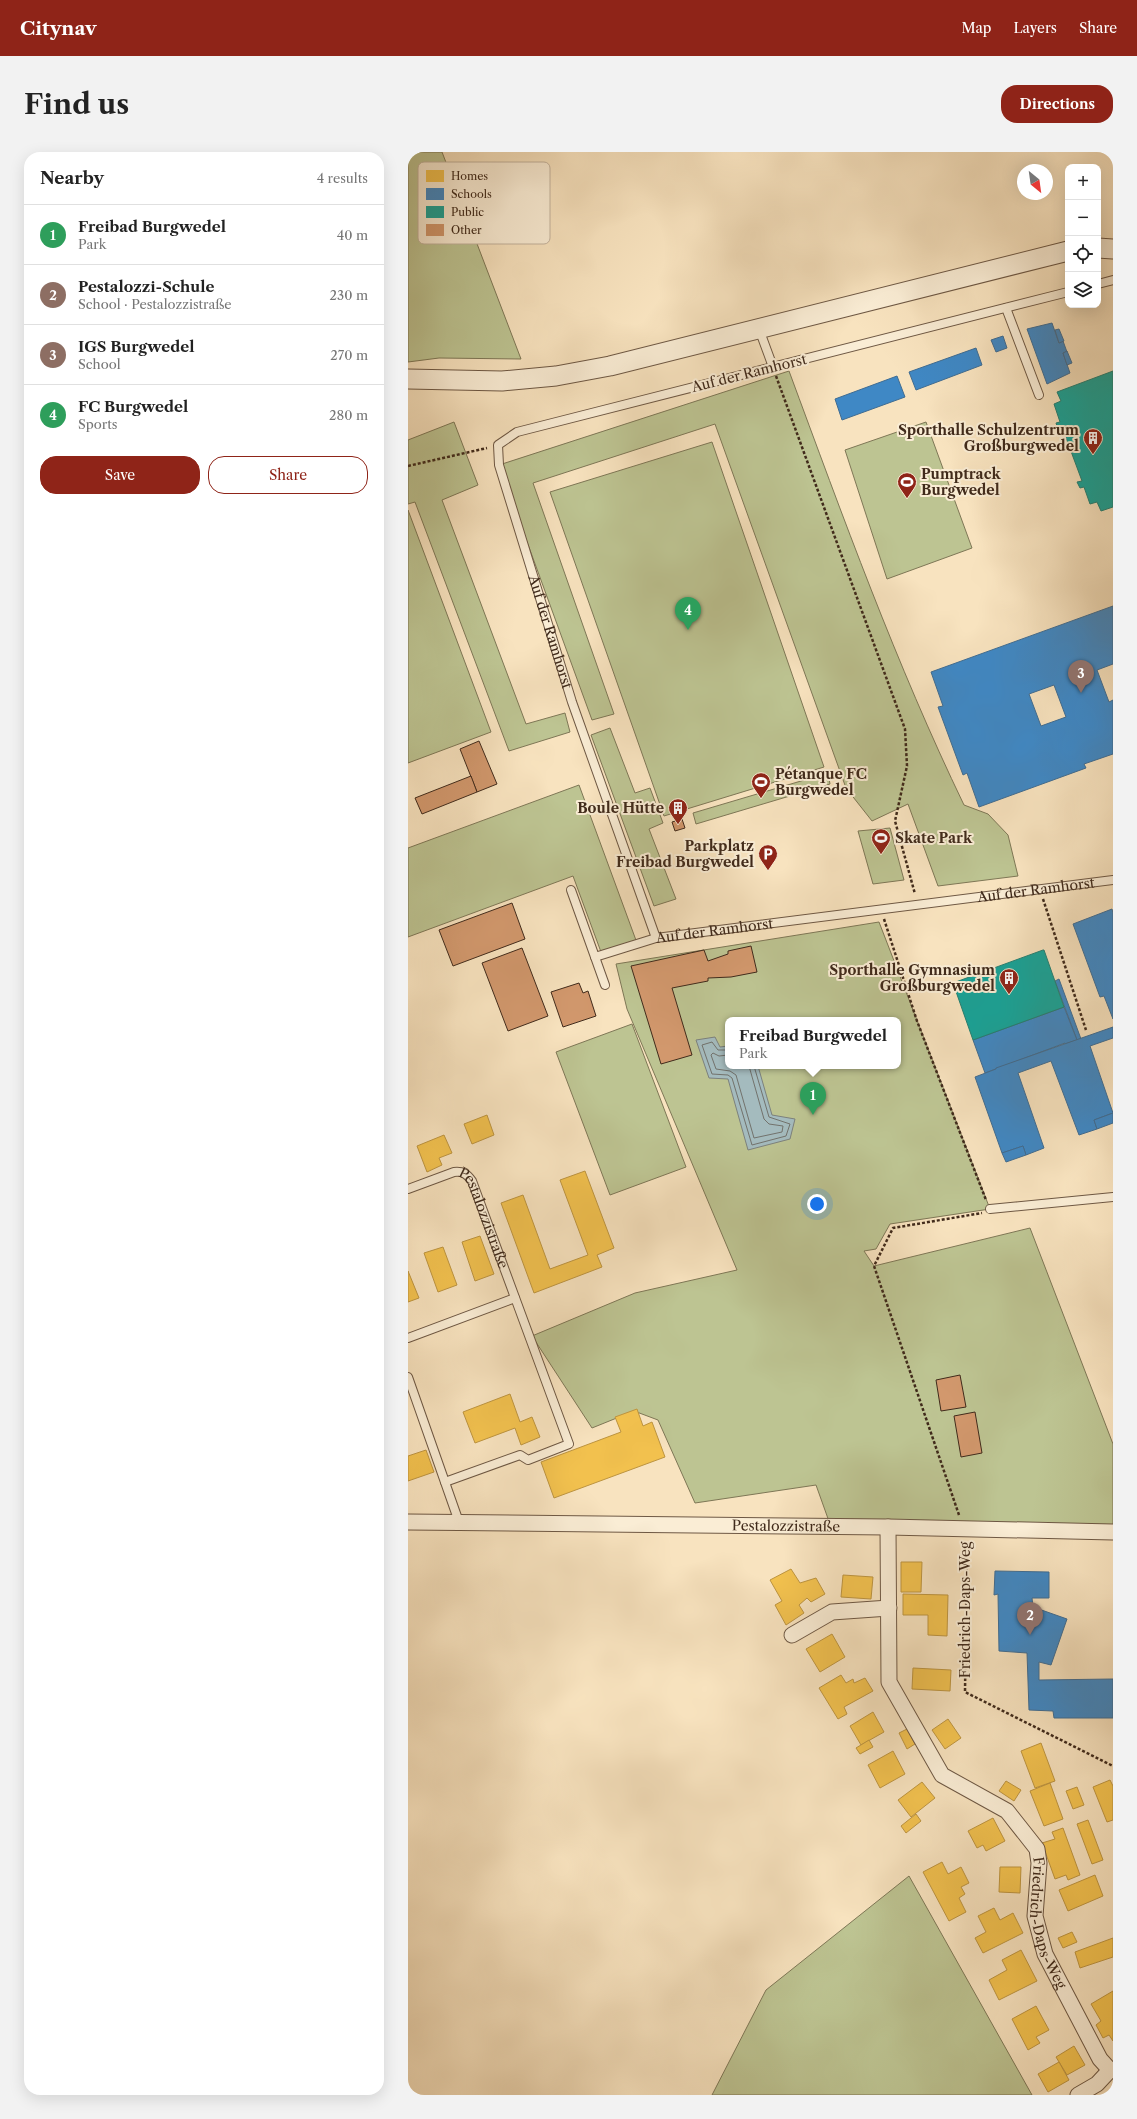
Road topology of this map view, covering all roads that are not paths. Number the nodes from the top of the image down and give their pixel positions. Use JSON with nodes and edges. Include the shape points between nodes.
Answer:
{"nodes":[{"id":1,"x":1101,"y":248,"type":"edge"},
{"id":2,"x":1113,"y":249,"type":"edge"},
{"id":3,"x":1065,"y":251,"type":"edge"},
{"id":4,"x":1113,"y":280,"type":"edge"},
{"id":5,"x":1101,"y":283,"type":"edge"},
{"id":6,"x":1065,"y":293,"type":"edge"},
{"id":7,"x":1006,"y":308,"type":"junction"},
{"id":8,"x":759,"y":329,"type":"junction"},
{"id":9,"x":773,"y":367,"type":"junction"},
{"id":10,"x":408,"y":379,"type":"edge"},
{"id":11,"x":1039,"y":394,"type":"dead end"},
{"id":12,"x":1113,"y":880,"type":"edge"},
{"id":13,"x":571,"y":890,"type":"dead end"},
{"id":14,"x":656,"y":938,"type":"junction"},
{"id":15,"x":595,"y":957,"type":"junction"},
{"id":16,"x":605,"y":985,"type":"dead end"},
{"id":17,"x":408,"y":1189,"type":"edge"},
{"id":18,"x":1113,"y":1197,"type":"edge"},
{"id":19,"x":990,"y":1209,"type":"road end"},
{"id":20,"x":515,"y":1298,"type":"junction"},
{"id":21,"x":408,"y":1338,"type":"edge"},
{"id":22,"x":408,"y":1377,"type":"edge"},
{"id":23,"x":445,"y":1482,"type":"junction"},
{"id":24,"x":408,"y":1522,"type":"edge"},
{"id":25,"x":459,"y":1522,"type":"junction"},
{"id":26,"x":888,"y":1527,"type":"junction"},
{"id":27,"x":1113,"y":1532,"type":"edge"},
{"id":28,"x":889,"y":1608,"type":"junction"},
{"id":29,"x":792,"y":1634,"type":"dead end"},
{"id":30,"x":1111,"y":2070,"type":"edge"},
{"id":31,"x":1078,"y":2095,"type":"edge"}],
"edges":[{"from":1,"to":2,"type":"street"},
{"from":3,"to":8,"type":"street"},
{"from":4,"to":5,"type":"lane"},
{"from":6,"to":7,"type":"lane","name":"Auf der Ramhorst"},
{"from":7,"to":9,"type":"lane","name":"Auf der Ramhorst"},
{"from":7,"to":11,"type":"lane"},
{"from":8,"to":9,"type":"lane"},
{"from":8,"to":10,"type":"street","via":[[610,366],[556,376],[502,380]]},
{"from":9,"to":14,"type":"lane","name":"Auf der Ramhorst","via":[[517,432],[498,445],[499,465],[572,702]]},
{"from":12,"to":14,"type":"lane","name":"Auf der Ramhorst"},
{"from":13,"to":15,"type":"lane"},
{"from":14,"to":15,"type":"lane"},
{"from":15,"to":16,"type":"lane"},
{"from":17,"to":20,"type":"lane","name":"Pestalozzistraße","via":[[454,1172],[462,1171],[468,1174]]},
{"from":18,"to":19,"type":"lane"},
{"from":20,"to":21,"type":"lane"},
{"from":20,"to":23,"type":"lane","name":"Pestalozzistraße","via":[[569,1444],[528,1460],[520,1455]]},
{"from":22,"to":23,"type":"lane"},
{"from":23,"to":25,"type":"lane"},
{"from":24,"to":25,"type":"street","name":"Pestalozzistraße"},
{"from":25,"to":26,"type":"street","name":"Pestalozzistraße"},
{"from":26,"to":27,"type":"street","name":"Pestalozzistraße"},
{"from":26,"to":28,"type":"street","name":"Friedrich-Daps-Weg"},
{"from":28,"to":29,"type":"street","via":[[832,1612]]},
{"from":28,"to":30,"type":"street","name":"Friedrich-Daps-Weg","via":[[889,1682],[942,1775],[1008,1811],[1037,1849],[1039,1863],[1036,1916],[1045,1954],[1100,2059]]},
{"from":30,"to":31,"type":"street","name":"Friedrich-Daps-Weg","via":[[1097,2084]]}]}
